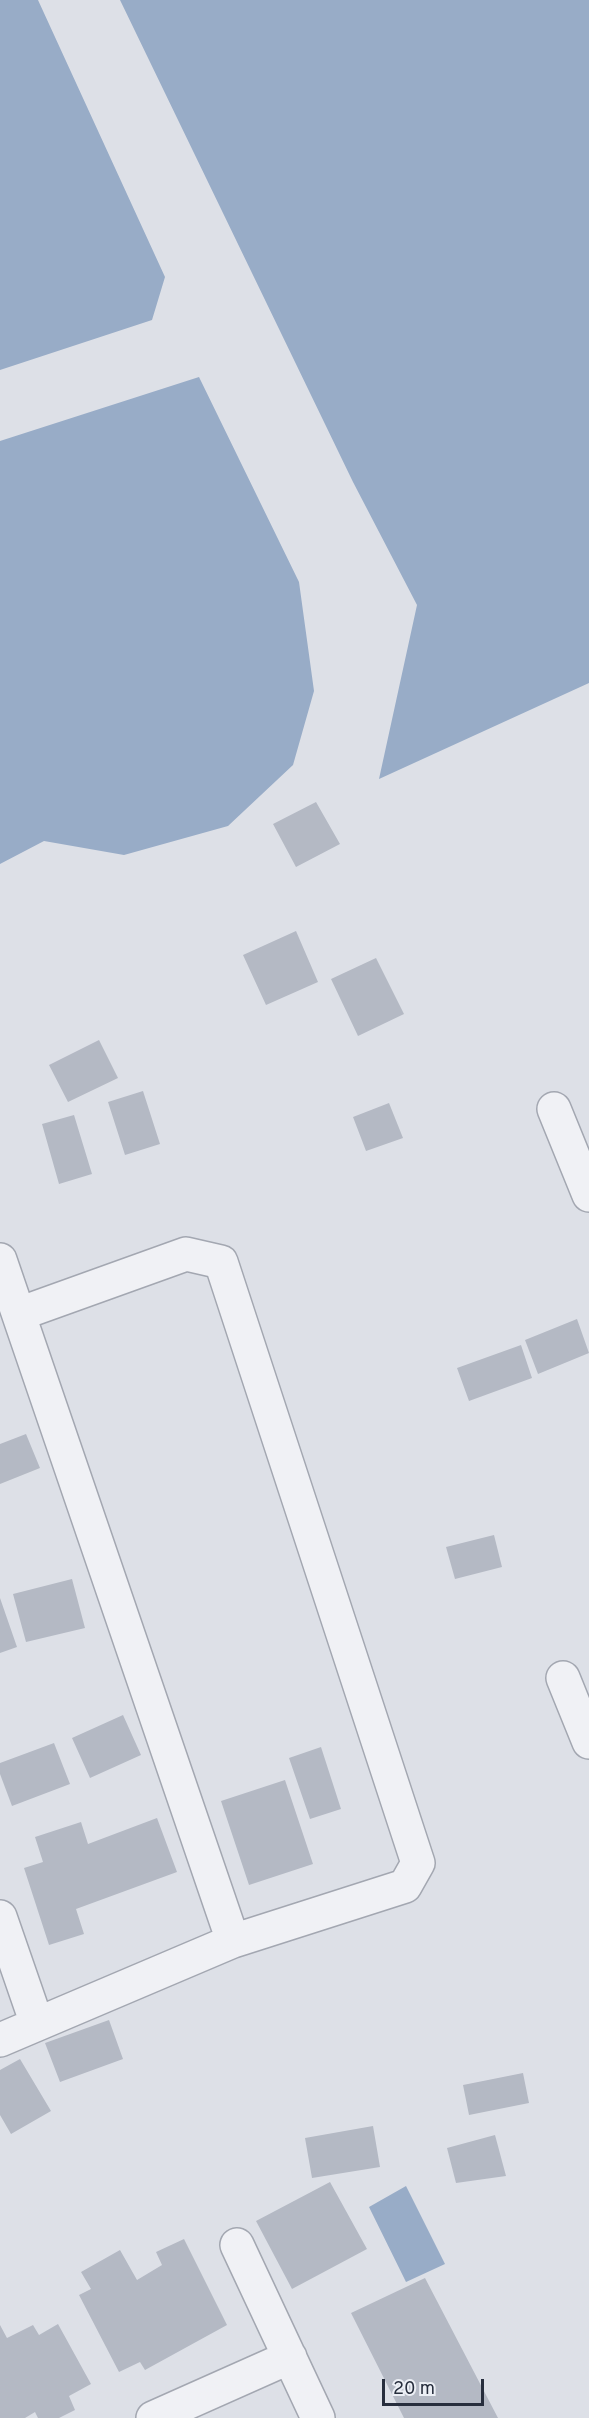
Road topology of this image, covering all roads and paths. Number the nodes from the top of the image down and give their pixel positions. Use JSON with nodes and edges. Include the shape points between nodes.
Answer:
{"nodes":[{"id":1,"x":554,"y":1109,"type":"dead end"},
{"id":2,"x":589,"y":1195,"type":"edge"},
{"id":3,"x":0,"y":1260,"type":"edge"},
{"id":4,"x":19,"y":1314,"type":"junction"},
{"id":5,"x":563,"y":1678,"type":"dead end"},
{"id":6,"x":589,"y":1742,"type":"edge"},
{"id":7,"x":0,"y":1917,"type":"edge"},
{"id":8,"x":233,"y":1941,"type":"junction"},
{"id":9,"x":37,"y":2024,"type":"junction"},
{"id":10,"x":0,"y":2040,"type":"edge"},
{"id":11,"x":237,"y":2245,"type":"dead end"},
{"id":12,"x":290,"y":2357,"type":"junction"},
{"id":13,"x":153,"y":2418,"type":"edge"},
{"id":14,"x":318,"y":2418,"type":"edge"}],
"edges":[{"from":1,"to":2,"type":"street"},
{"from":3,"to":4,"type":"street"},
{"from":4,"to":8,"type":"street"},
{"from":4,"to":8,"type":"street","via":[[186,1254],[221,1262],[418,1863],[405,1886]]},
{"from":5,"to":6,"type":"street"},
{"from":7,"to":9,"type":"street"},
{"from":8,"to":9,"type":"street"},
{"from":9,"to":10,"type":"street"},
{"from":11,"to":12,"type":"street"},
{"from":12,"to":13,"type":"street"},
{"from":12,"to":14,"type":"street"}]}
